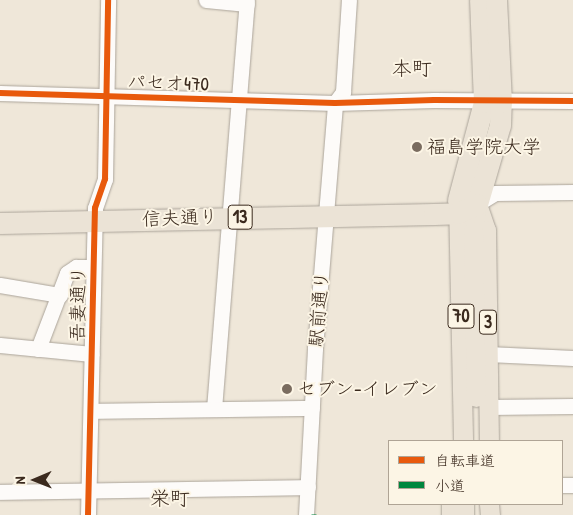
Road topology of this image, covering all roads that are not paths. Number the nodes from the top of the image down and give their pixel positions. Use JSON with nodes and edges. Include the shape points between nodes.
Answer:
{"nodes":[{"id":1,"x":108,"y":0,"type":"edge"},
{"id":2,"x":206,"y":0,"type":"edge"},
{"id":3,"x":349,"y":0,"type":"edge"},
{"id":4,"x":480,"y":0,"type":"edge"},
{"id":5,"x":496,"y":0,"type":"edge"},
{"id":6,"x":247,"y":2,"type":"edge"},
{"id":7,"x":0,"y":93,"type":"edge"},
{"id":8,"x":107,"y":96,"type":"junction"},
{"id":9,"x":239,"y":100,"type":"junction"},
{"id":10,"x":573,"y":101,"type":"edge"},
{"id":11,"x":493,"y":102,"type":"junction"},
{"id":12,"x":335,"y":103,"type":"junction"},
{"id":13,"x":573,"y":192,"type":"edge"},
{"id":14,"x":464,"y":206,"type":"junction"},
{"id":15,"x":327,"y":210,"type":"junction"},
{"id":16,"x":0,"y":211,"type":"edge"},
{"id":17,"x":230,"y":211,"type":"junction"},
{"id":18,"x":95,"y":215,"type":"junction"},
{"id":19,"x":0,"y":223,"type":"edge"},
{"id":20,"x":93,"y":267,"type":"junction"},
{"id":21,"x":0,"y":285,"type":"edge"},
{"id":22,"x":60,"y":295,"type":"junction"},
{"id":23,"x":0,"y":345,"type":"edge"},
{"id":24,"x":38,"y":348,"type":"junction"},
{"id":25,"x":92,"y":354,"type":"junction"},
{"id":26,"x":488,"y":354,"type":"junction"},
{"id":27,"x":573,"y":358,"type":"edge"},
{"id":28,"x":573,"y":406,"type":"edge"},
{"id":29,"x":489,"y":407,"type":"junction"},
{"id":30,"x":214,"y":408,"type":"junction"},
{"id":31,"x":312,"y":408,"type":"junction"},
{"id":32,"x":90,"y":411,"type":"junction"},
{"id":33,"x":470,"y":438,"type":"edge"},
{"id":34,"x":308,"y":487,"type":"junction"},
{"id":35,"x":89,"y":491,"type":"junction"},
{"id":36,"x":0,"y":492,"type":"edge"},
{"id":37,"x":88,"y":515,"type":"edge"},
{"id":38,"x":306,"y":515,"type":"edge"}],
"edges":[{"from":1,"to":8,"type":"street","name":"吾妻通り"},
{"from":2,"to":6,"type":"street"},
{"from":3,"to":12,"type":"street","name":"駅前通り","via":[[342,92]]},
{"from":4,"to":11,"type":"highway"},
{"from":5,"to":11,"type":"highway"},
{"from":6,"to":9,"type":"street"},
{"from":7,"to":8,"type":"street","name":"パセオ470"},
{"from":8,"to":9,"type":"street","name":"パセオ470"},
{"from":8,"to":18,"type":"street","name":"吾妻通り","via":[[105,179]]},
{"from":9,"to":12,"type":"street","name":"パセオ470"},
{"from":9,"to":17,"type":"street"},
{"from":10,"to":11,"type":"street","name":"パセオ470"},
{"from":11,"to":12,"type":"street","name":"パセオ470"},
{"from":11,"to":14,"type":"highway","via":[[500,124]]},
{"from":12,"to":15,"type":"street","name":"駅前通り"},
{"from":13,"to":14,"type":"street","via":[[495,193]]},
{"from":14,"to":15,"type":"highway","name":"信夫通り","number":"13"},
{"from":14,"to":26,"type":"main road","number":"3","via":[[486,230]]},
{"from":14,"to":33,"type":"main road","number":"70","via":[[473,230]]},
{"from":14,"to":33,"type":"main road","number":"3","via":[[449,231]]},
{"from":15,"to":17,"type":"highway","name":"信夫通り","number":"13"},
{"from":15,"to":31,"type":"street","name":"駅前通り"},
{"from":16,"to":18,"type":"highway","name":"信夫通り","number":"13"},
{"from":17,"to":18,"type":"highway","name":"信夫通り","number":"13"},
{"from":17,"to":30,"type":"street"},
{"from":18,"to":19,"type":"highway","name":"信夫通り","number":"13"},
{"from":18,"to":20,"type":"street","name":"吾妻通り"},
{"from":20,"to":22,"type":"street","via":[[76,267],[67,273]]},
{"from":20,"to":25,"type":"street","name":"吾妻通り"},
{"from":21,"to":22,"type":"street"},
{"from":22,"to":24,"type":"street"},
{"from":23,"to":24,"type":"street"},
{"from":24,"to":25,"type":"street"},
{"from":25,"to":32,"type":"street","name":"吾妻通り"},
{"from":26,"to":27,"type":"street"},
{"from":26,"to":29,"type":"main road","number":"3"},
{"from":28,"to":29,"type":"street"},
{"from":29,"to":33,"type":"main road","number":"3"},
{"from":30,"to":31,"type":"street"},
{"from":30,"to":32,"type":"street"},
{"from":31,"to":34,"type":"street","name":"駅前通り"},
{"from":32,"to":35,"type":"street","name":"吾妻通り"},
{"from":34,"to":35,"type":"street"},
{"from":34,"to":38,"type":"street","name":"駅前通り"},
{"from":35,"to":36,"type":"street"},
{"from":35,"to":37,"type":"street","name":"吾妻通り"}]}
